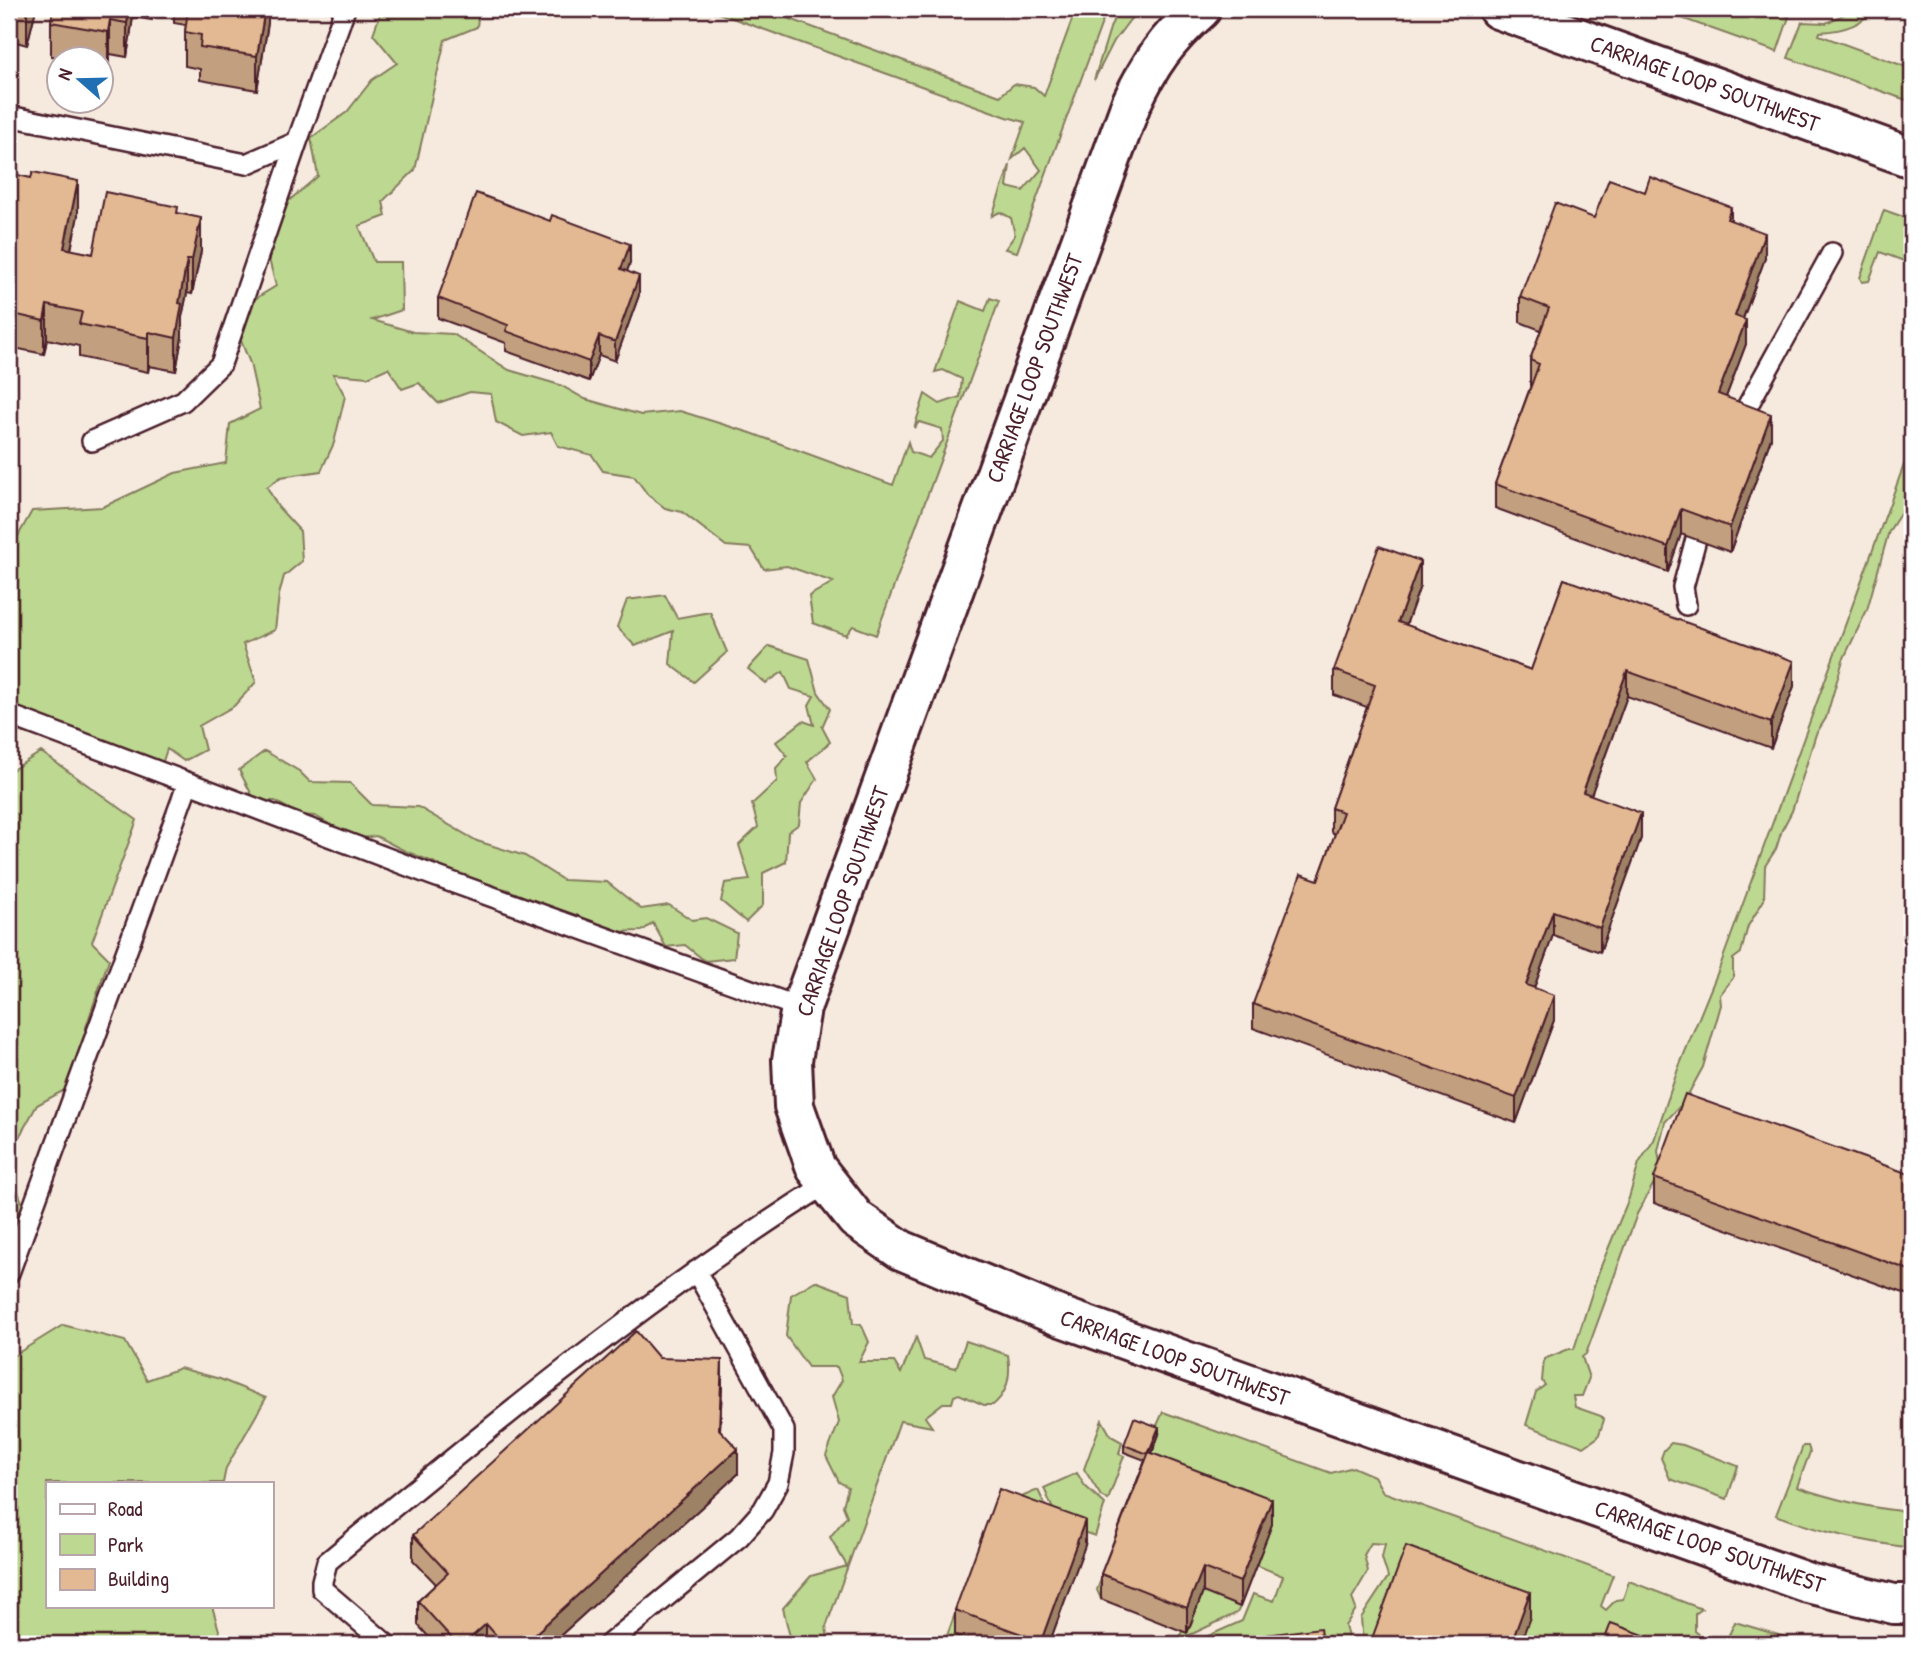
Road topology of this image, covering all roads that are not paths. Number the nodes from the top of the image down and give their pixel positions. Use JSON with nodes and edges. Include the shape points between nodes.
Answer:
{"nodes":[{"id":1,"x":345,"y":9,"type":"edge"},
{"id":2,"x":1201,"y":9,"type":"edge"},
{"id":3,"x":1498,"y":9,"type":"edge"},
{"id":4,"x":9,"y":116,"type":"edge"},
{"id":5,"x":297,"y":142,"type":"junction"},
{"id":6,"x":1912,"y":158,"type":"edge"},
{"id":7,"x":1832,"y":253,"type":"dead end"},
{"id":8,"x":1737,"y":425,"type":"edge"},
{"id":9,"x":92,"y":441,"type":"dead end"},
{"id":10,"x":1696,"y":539,"type":"edge"},
{"id":11,"x":1686,"y":605,"type":"dead end"},
{"id":12,"x":9,"y":715,"type":"edge"},
{"id":13,"x":188,"y":783,"type":"junction"},
{"id":14,"x":801,"y":1009,"type":"junction"},
{"id":15,"x":828,"y":1183,"type":"junction"},
{"id":16,"x":696,"y":1270,"type":"junction"},
{"id":17,"x":9,"y":1273,"type":"edge"},
{"id":18,"x":1912,"y":1604,"type":"edge"},
{"id":19,"x":386,"y":1644,"type":"edge"},
{"id":20,"x":609,"y":1644,"type":"edge"}],
"edges":[{"from":1,"to":5,"type":"lane"},
{"from":2,"to":14,"type":"street","name":"CARRIAGE LOOP SOUTHWEST","via":[[1163,47],[1131,104]]},
{"from":3,"to":6,"type":"street","name":"CARRIAGE LOOP SOUTHWEST"},
{"from":4,"to":5,"type":"lane","via":[[246,164]]},
{"from":5,"to":9,"type":"lane","via":[[221,364],[183,401]]},
{"from":7,"to":8,"type":"lane"},
{"from":10,"to":11,"type":"lane","via":[[1683,587]]},
{"from":12,"to":13,"type":"lane"},
{"from":13,"to":14,"type":"lane"},
{"from":13,"to":17,"type":"lane"},
{"from":14,"to":15,"type":"street","name":"CARRIAGE LOOP SOUTHWEST","via":[[792,1060],[794,1106],[816,1168]]},
{"from":15,"to":16,"type":"lane"},
{"from":15,"to":18,"type":"street","name":"CARRIAGE LOOP SOUTHWEST","via":[[856,1219],[901,1250],[1059,1316],[1808,1583],[1894,1604]]},
{"from":16,"to":19,"type":"lane","via":[[556,1375],[327,1562],[323,1589]]},
{"from":16,"to":20,"type":"lane","via":[[784,1430],[778,1483],[763,1510],[739,1537]]}]}
